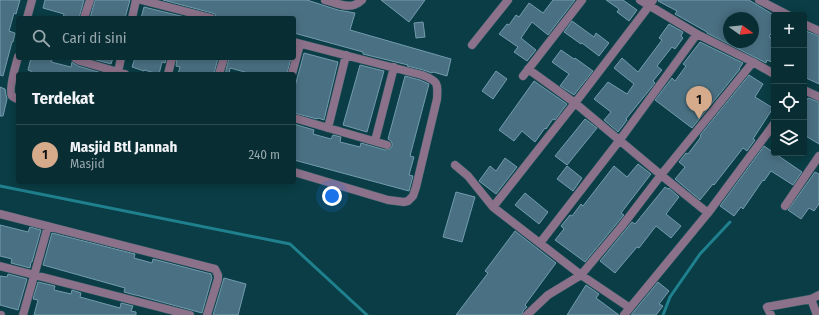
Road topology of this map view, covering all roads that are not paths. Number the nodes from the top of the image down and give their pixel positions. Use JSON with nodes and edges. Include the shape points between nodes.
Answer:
{"nodes":[{"id":1,"x":32,"y":0,"type":"edge"},
{"id":2,"x":90,"y":0,"type":"edge"},
{"id":3,"x":136,"y":0,"type":"edge"},
{"id":4,"x":141,"y":0,"type":"edge"},
{"id":5,"x":325,"y":0,"type":"edge"},
{"id":6,"x":508,"y":0,"type":"edge"},
{"id":7,"x":582,"y":0,"type":"edge"},
{"id":8,"x":640,"y":0,"type":"edge"},
{"id":9,"x":759,"y":0,"type":"edge"},
{"id":10,"x":360,"y":1,"type":"edge"},
{"id":11,"x":651,"y":3,"type":"edge"},
{"id":12,"x":782,"y":12,"type":"edge"},
{"id":13,"x":184,"y":14,"type":"edge"},
{"id":14,"x":28,"y":16,"type":"edge"},
{"id":15,"x":85,"y":16,"type":"edge"},
{"id":16,"x":132,"y":16,"type":"edge"},
{"id":17,"x":198,"y":16,"type":"edge"},
{"id":18,"x":807,"y":25,"type":"edge"},
{"id":19,"x":819,"y":31,"type":"edge"},
{"id":20,"x":697,"y":34,"type":"junction"},
{"id":21,"x":297,"y":43,"type":"edge"},
{"id":22,"x":472,"y":45,"type":"dead end"},
{"id":23,"x":346,"y":55,"type":"junction"},
{"id":24,"x":17,"y":60,"type":"edge"},
{"id":25,"x":78,"y":60,"type":"edge"},
{"id":26,"x":121,"y":60,"type":"edge"},
{"id":27,"x":172,"y":60,"type":"edge"},
{"id":28,"x":224,"y":60,"type":"edge"},
{"id":29,"x":294,"y":60,"type":"edge"},
{"id":30,"x":753,"y":62,"type":"junction"},
{"id":31,"x":394,"y":67,"type":"junction"},
{"id":32,"x":528,"y":69,"type":"junction"},
{"id":33,"x":118,"y":72,"type":"edge"},
{"id":34,"x":122,"y":72,"type":"edge"},
{"id":35,"x":168,"y":72,"type":"edge"},
{"id":36,"x":220,"y":72,"type":"edge"},
{"id":37,"x":292,"y":72,"type":"edge"},
{"id":38,"x":771,"y":72,"type":"edge"},
{"id":39,"x":523,"y":76,"type":"dead end"},
{"id":40,"x":807,"y":91,"type":"edge"},
{"id":41,"x":819,"y":97,"type":"edge"},
{"id":42,"x":16,"y":98,"type":"edge"},
{"id":43,"x":575,"y":103,"type":"junction"},
{"id":44,"x":296,"y":119,"type":"edge"},
{"id":45,"x":328,"y":128,"type":"junction"},
{"id":46,"x":771,"y":128,"type":"edge"},
{"id":47,"x":375,"y":141,"type":"junction"},
{"id":48,"x":619,"y":141,"type":"junction"},
{"id":49,"x":387,"y":145,"type":"dead end"},
{"id":50,"x":819,"y":156,"type":"edge"},
{"id":51,"x":455,"y":165,"type":"dead end"},
{"id":52,"x":296,"y":173,"type":"edge"},
{"id":53,"x":661,"y":175,"type":"junction"},
{"id":54,"x":785,"y":206,"type":"dead end"},
{"id":55,"x":493,"y":207,"type":"junction"},
{"id":56,"x":708,"y":213,"type":"junction"},
{"id":57,"x":0,"y":214,"type":"edge"},
{"id":58,"x":48,"y":226,"type":"junction"},
{"id":59,"x":540,"y":243,"type":"junction"},
{"id":60,"x":0,"y":266,"type":"edge"},
{"id":61,"x":581,"y":275,"type":"junction"},
{"id":62,"x":34,"y":276,"type":"junction"},
{"id":63,"x":819,"y":295,"type":"edge"},
{"id":64,"x":811,"y":299,"type":"junction"},
{"id":65,"x":630,"y":308,"type":"junction"},
{"id":66,"x":23,"y":315,"type":"edge"},
{"id":67,"x":190,"y":315,"type":"edge"},
{"id":68,"x":207,"y":315,"type":"edge"},
{"id":69,"x":527,"y":315,"type":"edge"},
{"id":70,"x":624,"y":315,"type":"edge"},
{"id":71,"x":771,"y":315,"type":"edge"},
{"id":72,"x":817,"y":315,"type":"edge"}],
"edges":[{"from":1,"to":14,"type":"street"},
{"from":2,"to":15,"type":"street"},
{"from":3,"to":16,"type":"street"},
{"from":4,"to":13,"type":"street"},
{"from":5,"to":10,"type":"street","via":[[348,6]]},
{"from":6,"to":22,"type":"street"},
{"from":7,"to":32,"type":"street"},
{"from":8,"to":11,"type":"street"},
{"from":9,"to":12,"type":"street"},
{"from":11,"to":20,"type":"street"},
{"from":11,"to":43,"type":"street"},
{"from":13,"to":17,"type":"street"},
{"from":18,"to":19,"type":"street"},
{"from":20,"to":30,"type":"street"},
{"from":20,"to":48,"type":"street"},
{"from":21,"to":23,"type":"street"},
{"from":23,"to":31,"type":"street"},
{"from":23,"to":45,"type":"street"},
{"from":24,"to":42,"type":"street","via":[[11,87],[12,96]]},
{"from":25,"to":33,"type":"street"},
{"from":26,"to":34,"type":"street"},
{"from":27,"to":35,"type":"street"},
{"from":28,"to":36,"type":"street"},
{"from":29,"to":37,"type":"street"},
{"from":30,"to":38,"type":"street"},
{"from":30,"to":53,"type":"street"},
{"from":31,"to":47,"type":"street"},
{"from":31,"to":52,"type":"street","via":[[431,78],[437,84],[437,99],[413,196],[404,202],[388,200]]},
{"from":32,"to":39,"type":"street"},
{"from":32,"to":43,"type":"street"},
{"from":40,"to":41,"type":"street"},
{"from":43,"to":48,"type":"street"},
{"from":43,"to":55,"type":"street"},
{"from":44,"to":45,"type":"street"},
{"from":45,"to":47,"type":"street"},
{"from":46,"to":56,"type":"street"},
{"from":47,"to":49,"type":"street"},
{"from":48,"to":53,"type":"street"},
{"from":48,"to":59,"type":"street"},
{"from":50,"to":54,"type":"street"},
{"from":51,"to":55,"type":"street","via":[[468,176]]},
{"from":53,"to":56,"type":"street"},
{"from":53,"to":61,"type":"street"},
{"from":55,"to":59,"type":"street"},
{"from":56,"to":65,"type":"street"},
{"from":57,"to":58,"type":"street"},
{"from":58,"to":62,"type":"street"},
{"from":58,"to":68,"type":"street","via":[[215,269],[218,279]]},
{"from":59,"to":61,"type":"street"},
{"from":60,"to":62,"type":"street"},
{"from":61,"to":65,"type":"street"},
{"from":61,"to":69,"type":"street","via":[[548,295]]},
{"from":62,"to":66,"type":"street"},
{"from":62,"to":67,"type":"street"},
{"from":63,"to":64,"type":"street"},
{"from":64,"to":71,"type":"street","via":[[768,307]]},
{"from":64,"to":72,"type":"street"},
{"from":65,"to":70,"type":"street"}]}
